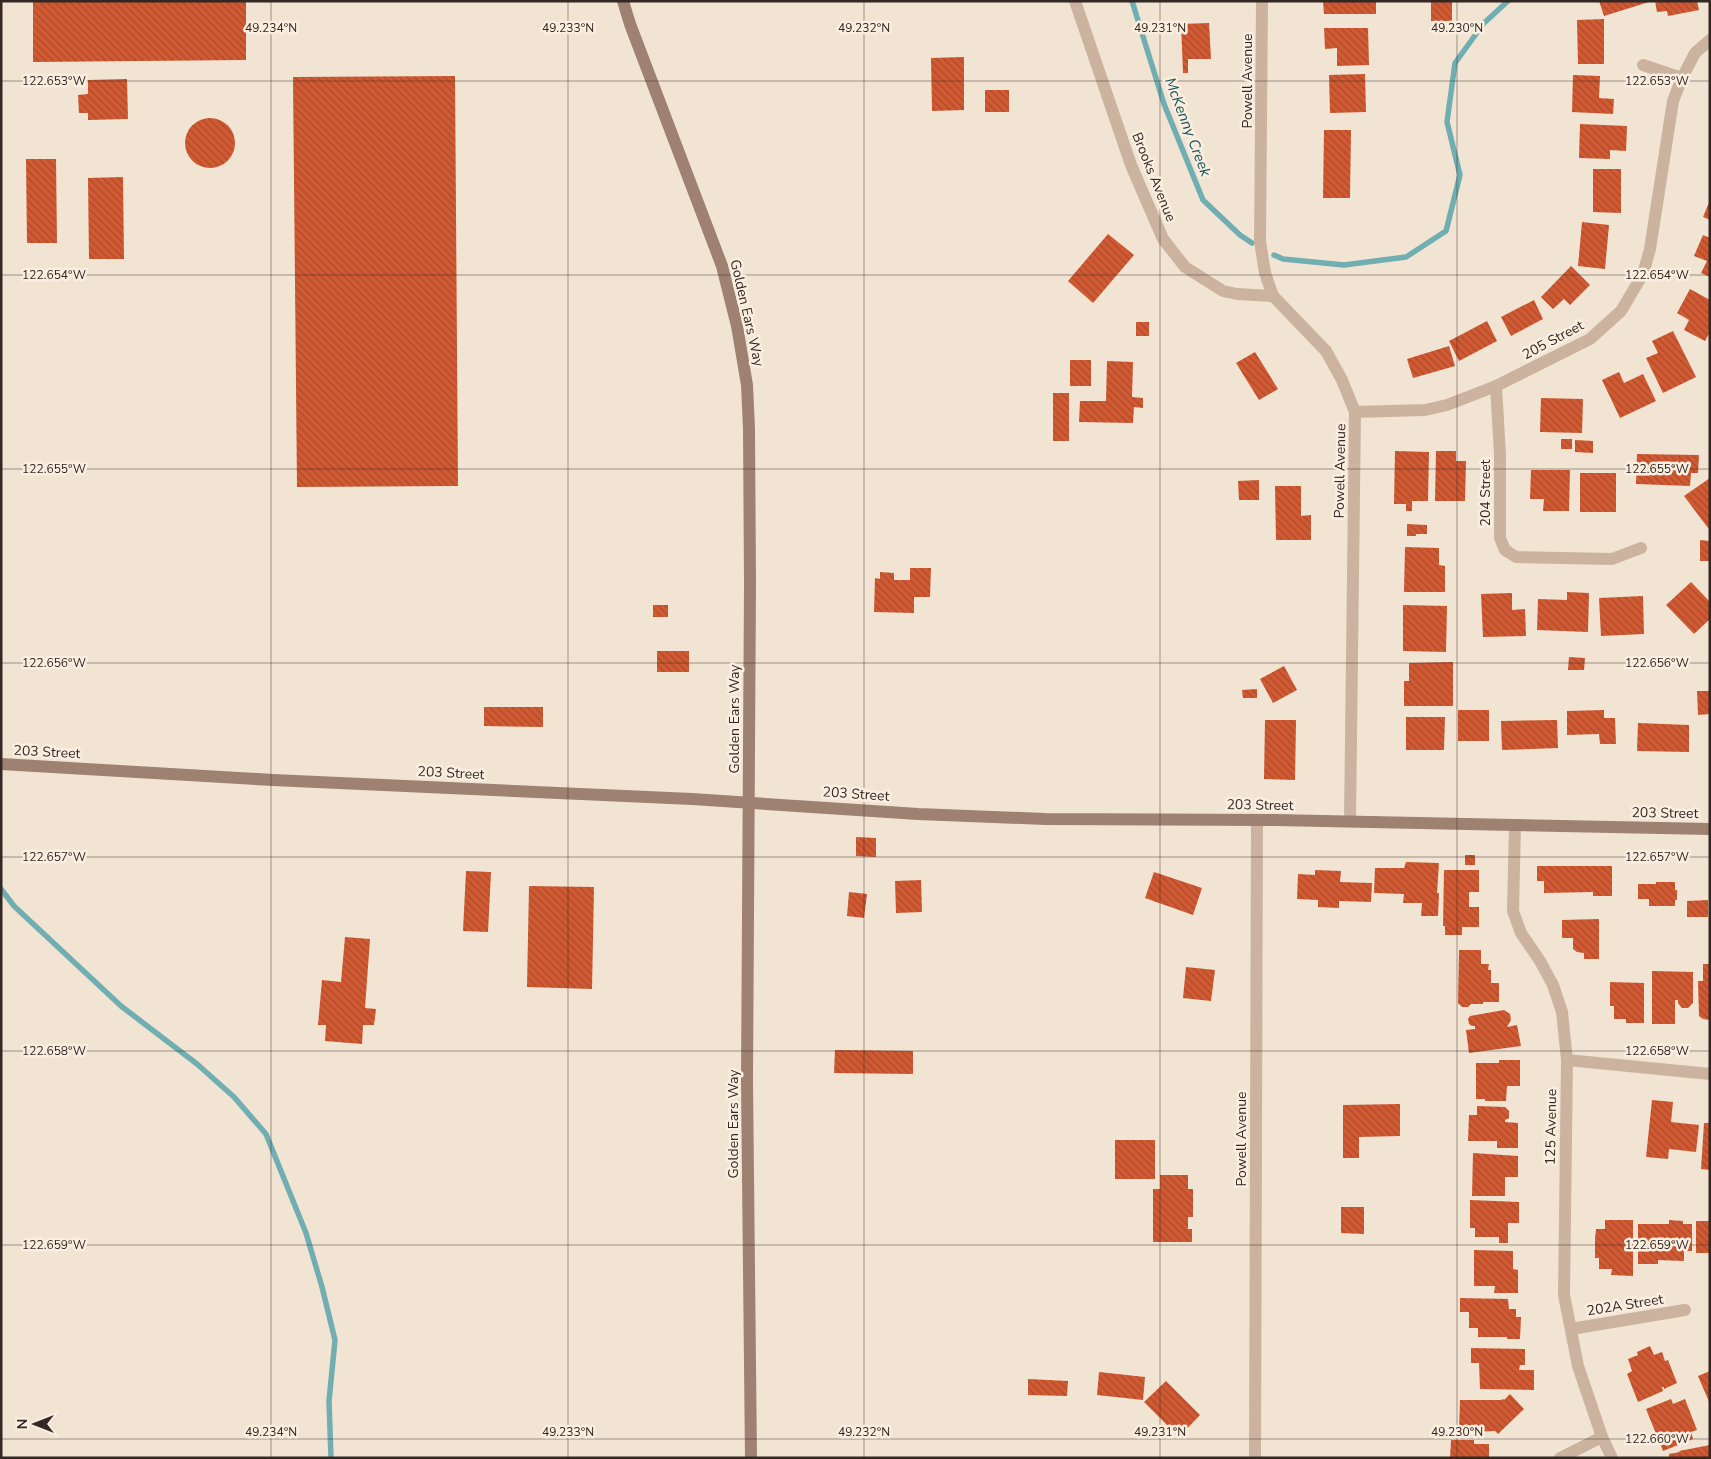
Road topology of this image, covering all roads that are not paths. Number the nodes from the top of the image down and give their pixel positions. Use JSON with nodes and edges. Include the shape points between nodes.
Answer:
{"nodes":[{"id":1,"x":624,"y":1,"type":"edge"},
{"id":2,"x":1075,"y":1,"type":"edge"},
{"id":3,"x":1262,"y":1,"type":"edge"},
{"id":4,"x":1710,"y":40,"type":"edge"},
{"id":5,"x":1643,"y":65,"type":"dead end"},
{"id":6,"x":1682,"y":78,"type":"junction"},
{"id":7,"x":1273,"y":296,"type":"junction"},
{"id":8,"x":1496,"y":386,"type":"junction"},
{"id":9,"x":1355,"y":412,"type":"junction"},
{"id":10,"x":1641,"y":548,"type":"dead end"},
{"id":11,"x":1,"y":764,"type":"edge"},
{"id":12,"x":749,"y":803,"type":"junction"},
{"id":13,"x":1257,"y":820,"type":"junction"},
{"id":14,"x":1350,"y":821,"type":"junction"},
{"id":15,"x":1515,"y":825,"type":"junction"},
{"id":16,"x":1710,"y":829,"type":"edge"},
{"id":17,"x":1567,"y":1060,"type":"junction"},
{"id":18,"x":1710,"y":1074,"type":"edge"},
{"id":19,"x":1685,"y":1310,"type":"dead end"},
{"id":20,"x":1571,"y":1329,"type":"junction"},
{"id":21,"x":1602,"y":1437,"type":"junction"},
{"id":22,"x":751,"y":1458,"type":"edge"},
{"id":23,"x":1255,"y":1458,"type":"edge"},
{"id":24,"x":1560,"y":1458,"type":"edge"},
{"id":25,"x":1612,"y":1458,"type":"edge"}],
"edges":[{"from":1,"to":12,"type":"main road","name":"Golden Ears Way","via":[[722,266],[747,385]]},
{"from":2,"to":7,"type":"street","name":"Brooks Avenue","via":[[1131,165],[1163,239],[1185,268],[1223,291]]},
{"from":3,"to":7,"type":"street","name":"Powell Avenue","via":[[1260,241]]},
{"from":4,"to":6,"type":"street","name":"205 Street","via":[[1695,53]]},
{"from":5,"to":6,"type":"street"},
{"from":6,"to":8,"type":"street","name":"205 Street","via":[[1673,101],[1650,249],[1643,274],[1621,311],[1590,339]]},
{"from":7,"to":9,"type":"street","name":"Powell Avenue","via":[[1326,352]]},
{"from":8,"to":9,"type":"street","name":"205 Street","via":[[1425,410]]},
{"from":8,"to":10,"type":"street","name":"204 Street","via":[[1500,538],[1505,550],[1516,557],[1612,558]]},
{"from":9,"to":14,"type":"street","name":"Powell Avenue"},
{"from":11,"to":12,"type":"main road","name":"203 Street"},
{"from":12,"to":13,"type":"main road","name":"203 Street","via":[[1045,819]]},
{"from":12,"to":22,"type":"main road","name":"Golden Ears Way","via":[[747,1082]]},
{"from":13,"to":14,"type":"main road","name":"203 Street"},
{"from":13,"to":23,"type":"street","name":"Powell Avenue"},
{"from":14,"to":15,"type":"main road","name":"203 Street"},
{"from":15,"to":16,"type":"main road","name":"203 Street"},
{"from":15,"to":17,"type":"street","name":"125 Avenue","via":[[1513,911],[1521,933],[1553,985],[1562,1012]]},
{"from":17,"to":18,"type":"street"},
{"from":17,"to":20,"type":"street","name":"125 Avenue","via":[[1564,1295]]},
{"from":19,"to":20,"type":"street","name":"202A Street"},
{"from":20,"to":21,"type":"street","name":"125 Avenue","via":[[1578,1366]]},
{"from":21,"to":24,"type":"street"},
{"from":21,"to":25,"type":"street","name":"125 Avenue"}]}
